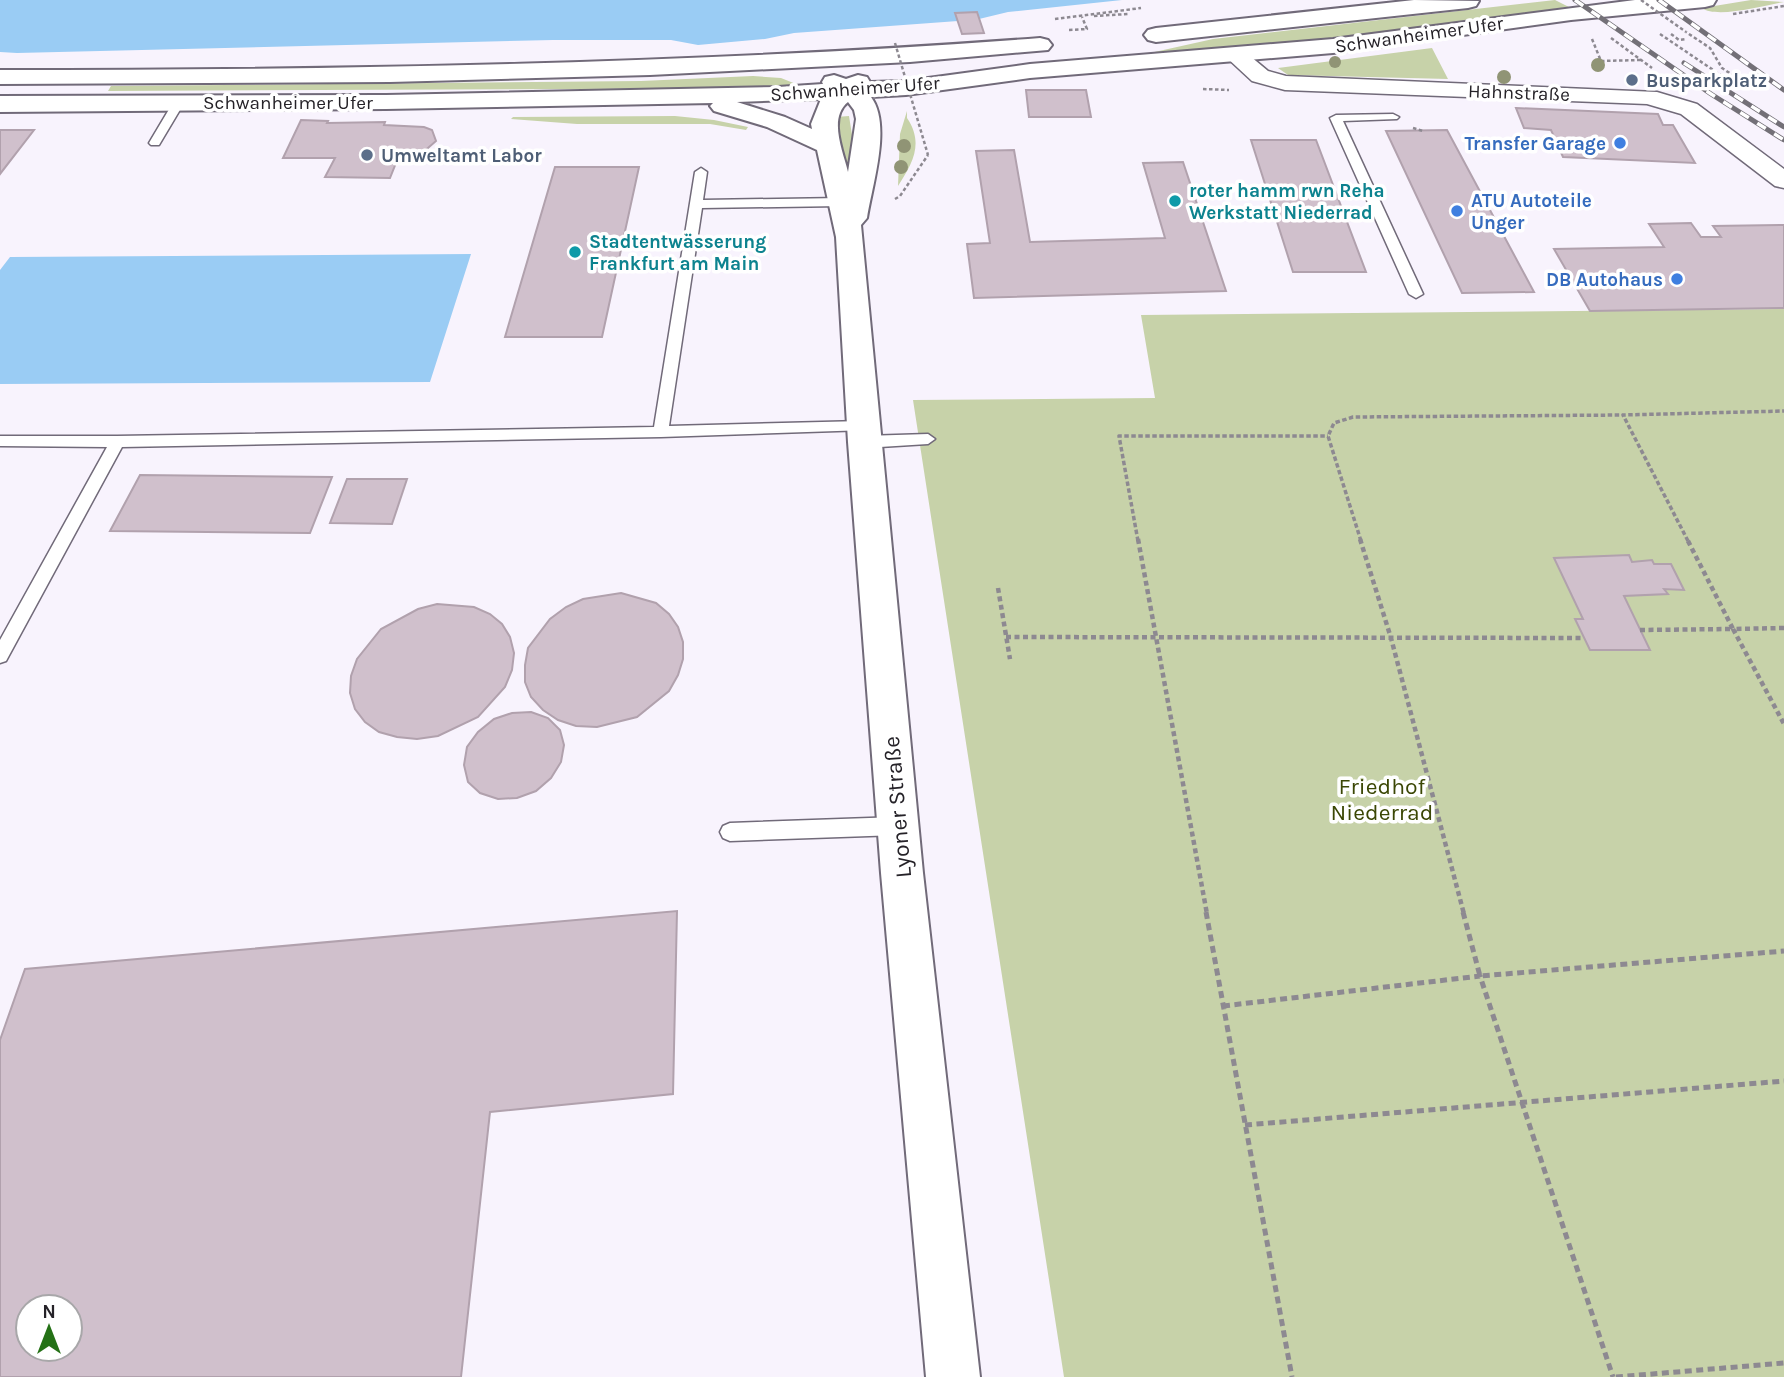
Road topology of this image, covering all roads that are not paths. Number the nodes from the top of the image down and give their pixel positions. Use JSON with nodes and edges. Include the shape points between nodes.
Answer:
{"nodes":[{"id":1,"x":1477,"y":0,"type":"edge"},
{"id":2,"x":1706,"y":0,"type":"edge"},
{"id":3,"x":1134,"y":37,"type":"dead end"},
{"id":4,"x":1066,"y":43,"type":"dead end"},
{"id":5,"x":906,"y":49,"type":"junction"},
{"id":6,"x":1236,"y":56,"type":"junction"},
{"id":7,"x":794,"y":63,"type":"junction"},
{"id":8,"x":0,"y":77,"type":"edge"},
{"id":9,"x":906,"y":88,"type":"junction"},
{"id":10,"x":846,"y":91,"type":"junction"},
{"id":11,"x":673,"y":96,"type":"junction"},
{"id":12,"x":178,"y":103,"type":"junction"},
{"id":13,"x":0,"y":104,"type":"edge"},
{"id":14,"x":867,"y":111,"type":"junction"},
{"id":15,"x":1393,"y":117,"type":"dead end"},
{"id":16,"x":155,"y":144,"type":"dead end"},
{"id":17,"x":828,"y":145,"type":"junction"},
{"id":18,"x":701,"y":172,"type":"dead end"},
{"id":19,"x":1784,"y":181,"type":"edge"},
{"id":20,"x":696,"y":204,"type":"junction"},
{"id":21,"x":846,"y":220,"type":"junction"},
{"id":22,"x":1416,"y":294,"type":"dead end"},
{"id":23,"x":661,"y":432,"type":"junction"},
{"id":24,"x":863,"y":434,"type":"junction"},
{"id":25,"x":928,"y":439,"type":"dead end"},
{"id":26,"x":0,"y":441,"type":"edge"},
{"id":27,"x":117,"y":442,"type":"junction"},
{"id":28,"x":0,"y":656,"type":"edge"},
{"id":29,"x":898,"y":826,"type":"junction"},
{"id":30,"x":730,"y":832,"type":"dead end"},
{"id":31,"x":953,"y":1377,"type":"edge"}],
"edges":[{"from":1,"to":3,"type":"main road","name":"Schwanheimer Ufer"},
{"from":2,"to":6,"type":"main road","name":"Schwanheimer Ufer"},
{"from":4,"to":5,"type":"main road","name":"Schwanheimer Ufer"},
{"from":5,"to":7,"type":"main road","name":"Schwanheimer Ufer"},
{"from":5,"to":10,"type":"main road"},
{"from":6,"to":9,"type":"main road","name":"Schwanheimer Ufer","via":[[1030,71]]},
{"from":6,"to":19,"type":"street","name":"Hahnstraße","via":[[1260,76],[1285,83],[1649,97],[1689,109]]},
{"from":7,"to":8,"type":"main road","name":"Schwanheimer Ufer","via":[[624,70]]},
{"from":7,"to":10,"type":"main road"},
{"from":9,"to":10,"type":"main road","name":"Schwanheimer Ufer"},
{"from":9,"to":14,"type":"main road"},
{"from":10,"to":11,"type":"main road","name":"Schwanheimer Ufer"},
{"from":10,"to":14,"type":"main road"},
{"from":10,"to":17,"type":"main road","name":"Lyoner Straße","via":[[827,112]]},
{"from":11,"to":12,"type":"main road","name":"Schwanheimer Ufer"},
{"from":11,"to":17,"type":"main road","via":[[746,111]]},
{"from":12,"to":13,"type":"main road","name":"Schwanheimer Ufer"},
{"from":12,"to":16,"type":"lane"},
{"from":14,"to":21,"type":"main road","name":"Lyoner Straße","via":[[865,147]]},
{"from":15,"to":22,"type":"lane","via":[[1336,118]]},
{"from":17,"to":21,"type":"main road","name":"Lyoner Straße"},
{"from":18,"to":20,"type":"lane"},
{"from":20,"to":21,"type":"lane"},
{"from":20,"to":23,"type":"lane"},
{"from":21,"to":24,"type":"main road","name":"Lyoner Straße"},
{"from":23,"to":24,"type":"lane"},
{"from":23,"to":27,"type":"lane"},
{"from":24,"to":25,"type":"lane"},
{"from":24,"to":29,"type":"main road","name":"Lyoner Straße"},
{"from":26,"to":27,"type":"lane"},
{"from":27,"to":28,"type":"lane"},
{"from":29,"to":30,"type":"lane"},
{"from":29,"to":31,"type":"main road","name":"Lyoner Straße"}]}
